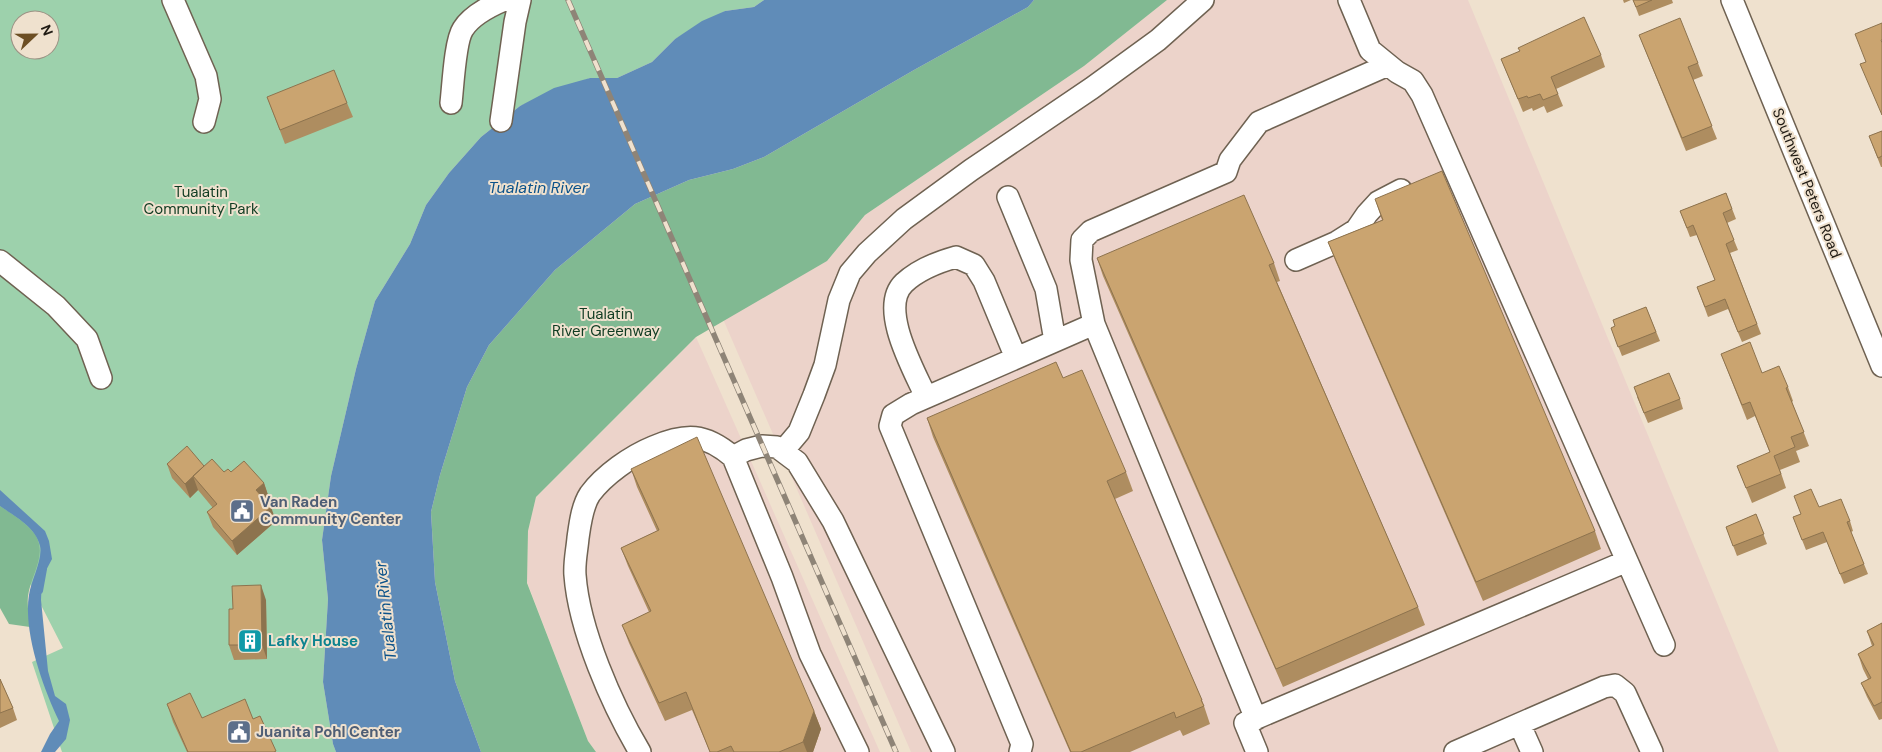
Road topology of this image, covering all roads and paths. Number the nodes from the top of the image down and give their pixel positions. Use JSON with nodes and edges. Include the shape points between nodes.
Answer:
{"nodes":[{"id":1,"x":173,"y":0,"type":"edge"},
{"id":2,"x":504,"y":0,"type":"edge"},
{"id":3,"x":520,"y":0,"type":"edge"},
{"id":4,"x":1204,"y":0,"type":"edge"},
{"id":5,"x":1349,"y":0,"type":"edge"},
{"id":6,"x":1732,"y":0,"type":"edge"},
{"id":7,"x":1388,"y":65,"type":"junction"},
{"id":8,"x":451,"y":103,"type":"dead end"},
{"id":9,"x":501,"y":121,"type":"dead end"},
{"id":10,"x":204,"y":122,"type":"dead end"},
{"id":11,"x":1436,"y":175,"type":"junction"},
{"id":12,"x":1008,"y":197,"type":"dead end"},
{"id":13,"x":1296,"y":260,"type":"dead end"},
{"id":14,"x":0,"y":261,"type":"edge"},
{"id":15,"x":1094,"y":324,"type":"junction"},
{"id":16,"x":1055,"y":341,"type":"junction"},
{"id":17,"x":1016,"y":358,"type":"junction"},
{"id":18,"x":1882,"y":366,"type":"edge"},
{"id":19,"x":101,"y":378,"type":"dead end"},
{"id":20,"x":926,"y":397,"type":"junction"},
{"id":21,"x":783,"y":451,"type":"junction"},
{"id":22,"x":733,"y":457,"type":"junction"},
{"id":23,"x":1627,"y":561,"type":"junction"},
{"id":24,"x":1664,"y":645,"type":"dead end"},
{"id":25,"x":1256,"y":719,"type":"junction"},
{"id":26,"x":1520,"y":725,"type":"junction"},
{"id":27,"x":640,"y":752,"type":"edge"},
{"id":28,"x":858,"y":752,"type":"edge"},
{"id":29,"x":944,"y":752,"type":"edge"},
{"id":30,"x":1020,"y":752,"type":"edge"},
{"id":31,"x":1257,"y":752,"type":"edge"},
{"id":32,"x":1455,"y":752,"type":"edge"},
{"id":33,"x":1532,"y":752,"type":"edge"},
{"id":34,"x":1652,"y":752,"type":"edge"}],
"edges":[{"from":1,"to":10,"type":"street","via":[[206,76],[210,99]]},
{"from":2,"to":8,"type":"street","via":[[475,17],[462,30]]},
{"from":3,"to":9,"type":"street"},
{"from":4,"to":21,"type":"street","via":[[1158,40],[904,219],[867,253],[850,273],[839,300],[825,365],[814,395],[799,432]]},
{"from":5,"to":7,"type":"street","via":[[1370,50]]},
{"from":6,"to":18,"type":"street","name":"Southwest Peters Road"},
{"from":7,"to":11,"type":"street","via":[[1413,81],[1422,95]]},
{"from":7,"to":15,"type":"street","via":[[1259,122],[1230,160],[1226,172],[1091,231],[1082,240],[1081,260]]},
{"from":11,"to":13,"type":"street","via":[[1378,202],[1356,230],[1338,242]]},
{"from":11,"to":23,"type":"street"},
{"from":12,"to":16,"type":"street","via":[[1046,289]]},
{"from":14,"to":19,"type":"street","via":[[56,306],[87,339]]},
{"from":15,"to":16,"type":"street"},
{"from":15,"to":25,"type":"street"},
{"from":16,"to":17,"type":"street"},
{"from":17,"to":20,"type":"street"},
{"from":17,"to":20,"type":"street","via":[[984,281],[974,265],[956,257],[934,264],[903,283],[894,302],[897,332]]},
{"from":20,"to":30,"type":"street","via":[[893,415],[890,426],[1022,744]]},
{"from":21,"to":22,"type":"street","via":[[777,447],[762,446]]},
{"from":21,"to":29,"type":"street","via":[[797,462],[833,520]]},
{"from":22,"to":27,"type":"street","via":[[705,438],[685,437],[661,443],[637,454],[614,471],[589,495],[580,520],[575,573],[578,601],[600,671]]},
{"from":22,"to":28,"type":"street","via":[[810,654]]},
{"from":23,"to":24,"type":"street"},
{"from":23,"to":25,"type":"street"},
{"from":25,"to":31,"type":"street","via":[[1245,723]]},
{"from":26,"to":32,"type":"street"},
{"from":26,"to":33,"type":"street"},
{"from":26,"to":34,"type":"street","via":[[1615,685],[1624,693]]}]}
